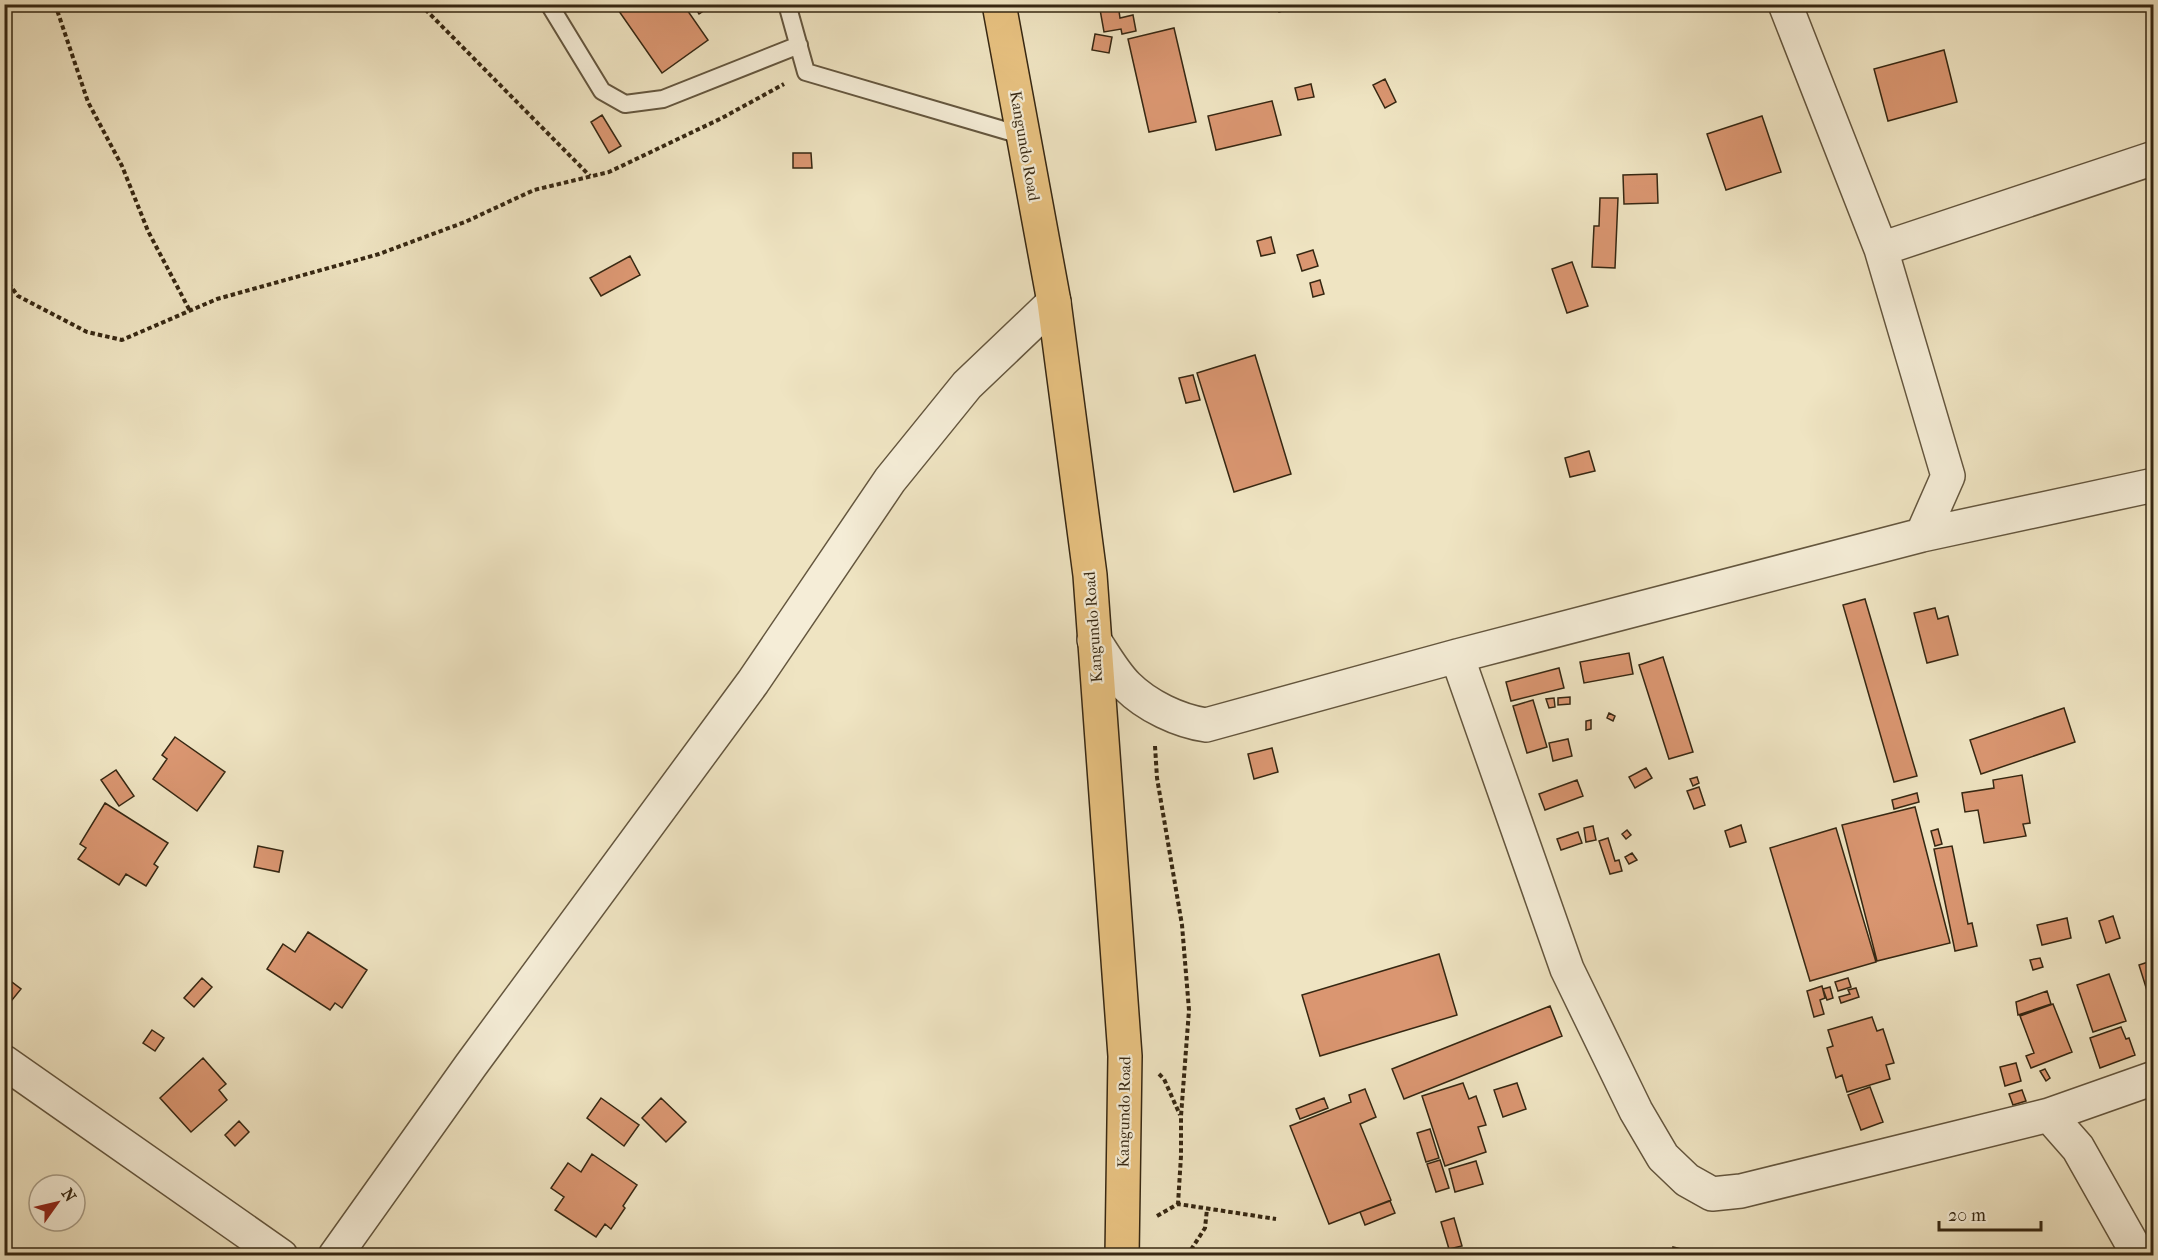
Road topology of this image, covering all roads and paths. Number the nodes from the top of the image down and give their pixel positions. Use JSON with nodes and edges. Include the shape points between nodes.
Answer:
{"nodes":[{"id":1,"x":12,"y":4,"type":"edge"},
{"id":2,"x":55,"y":4,"type":"edge"},
{"id":3,"x":420,"y":4,"type":"edge"},
{"id":4,"x":549,"y":4,"type":"edge"},
{"id":5,"x":787,"y":4,"type":"edge"},
{"id":6,"x":999,"y":4,"type":"edge"},
{"id":7,"x":1785,"y":4,"type":"edge"},
{"id":8,"x":4,"y":6,"type":"edge"},
{"id":9,"x":799,"y":45,"type":"junction"},
{"id":10,"x":806,"y":72,"type":"junction"},
{"id":11,"x":1023,"y":136,"type":"junction"},
{"id":12,"x":2154,"y":158,"type":"edge"},
{"id":13,"x":590,"y":176,"type":"junction"},
{"id":14,"x":1881,"y":249,"type":"junction"},
{"id":15,"x":4,"y":277,"type":"edge"},
{"id":16,"x":1054,"y":302,"type":"junction"},
{"id":17,"x":190,"y":311,"type":"junction"},
{"id":18,"x":2154,"y":485,"type":"edge"},
{"id":19,"x":1922,"y":535,"type":"junction"},
{"id":20,"x":1094,"y":640,"type":"junction"},
{"id":21,"x":1457,"y":657,"type":"junction"},
{"id":22,"x":1153,"y":705,"type":"junction"},
{"id":23,"x":4,"y":1062,"type":"edge"},
{"id":24,"x":2154,"y":1078,"type":"edge"},
{"id":25,"x":2049,"y":1115,"type":"junction"},
{"id":26,"x":1178,"y":1204,"type":"junction"},
{"id":27,"x":1207,"y":1209,"type":"junction"},
{"id":28,"x":1276,"y":1219,"type":"dead end"},
{"id":29,"x":1122,"y":1245,"type":"edge"},
{"id":30,"x":281,"y":1256,"type":"edge"},
{"id":31,"x":335,"y":1256,"type":"edge"},
{"id":32,"x":1187,"y":1256,"type":"edge"},
{"id":33,"x":2139,"y":1256,"type":"edge"}],
"edges":[{"from":1,"to":8,"type":"path"},
{"from":2,"to":17,"type":"path","via":[[88,102]]},
{"from":3,"to":13,"type":"path"},
{"from":4,"to":9,"type":"lane","via":[[602,91],[625,104],[663,99]]},
{"from":5,"to":9,"type":"lane"},
{"from":6,"to":11,"type":"highway","name":"Kangundo Road"},
{"from":7,"to":14,"type":"street"},
{"from":9,"to":10,"type":"lane"},
{"from":10,"to":11,"type":"lane"},
{"from":10,"to":13,"type":"path","via":[[691,132],[609,171]]},
{"from":11,"to":16,"type":"highway","name":"Kangundo Road"},
{"from":12,"to":14,"type":"street"},
{"from":13,"to":17,"type":"path","via":[[534,190],[465,222],[379,254],[217,299]]},
{"from":14,"to":19,"type":"street","via":[[1948,476]]},
{"from":15,"to":17,"type":"path","via":[[18,296],[87,332],[122,340]]},
{"from":16,"to":20,"type":"highway","name":"Kangundo Road","via":[[1090,575]]},
{"from":16,"to":31,"type":"street","via":[[967,385],[890,480],[753,682]]},
{"from":18,"to":19,"type":"street"},
{"from":19,"to":21,"type":"street"},
{"from":20,"to":22,"type":"street","via":[[1127,686]]},
{"from":20,"to":29,"type":"highway","name":"Kangundo Road","via":[[1125,1056]]},
{"from":21,"to":22,"type":"street","via":[[1206,725],[1190,723]]},
{"from":21,"to":25,"type":"street","via":[[1567,969],[1635,1111],[1664,1157],[1687,1180],[1712,1194],[1741,1191]]},
{"from":22,"to":26,"type":"path","via":[[1157,778],[1182,925],[1190,1010]]},
{"from":23,"to":30,"type":"street"},
{"from":24,"to":25,"type":"street"},
{"from":25,"to":33,"type":"street","via":[[2078,1148]]},
{"from":26,"to":27,"type":"path"},
{"from":26,"to":29,"type":"path"},
{"from":27,"to":28,"type":"path"},
{"from":27,"to":32,"type":"path","via":[[1205,1228]]}]}
